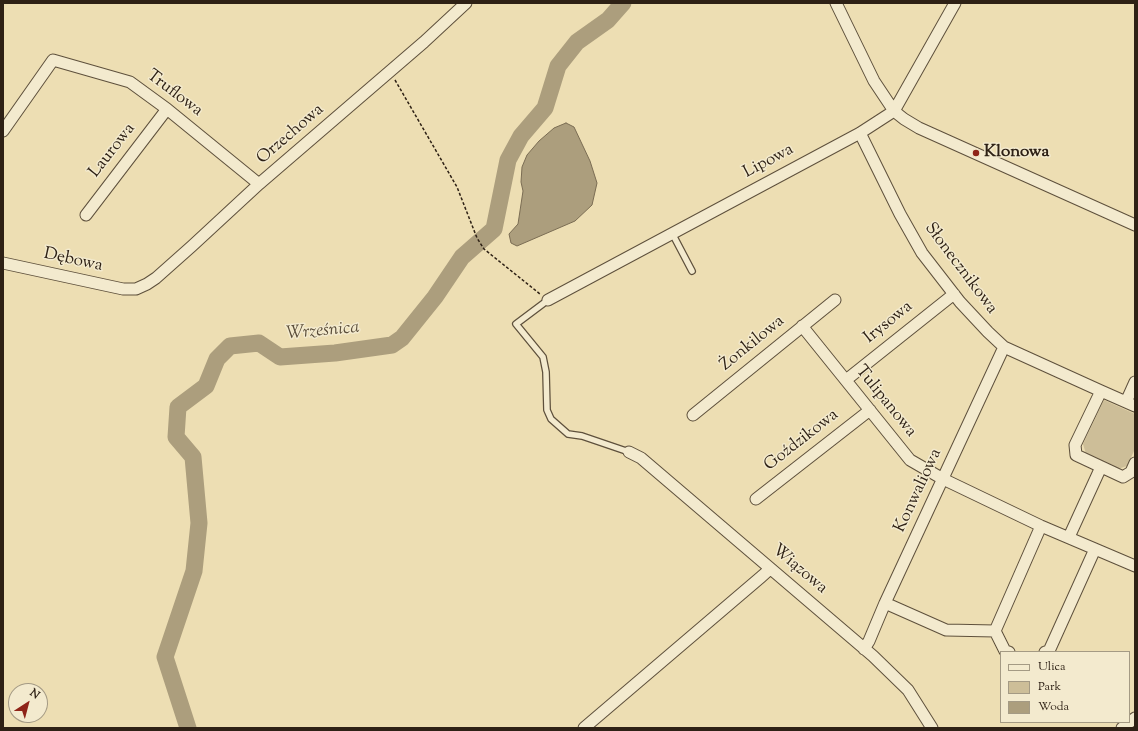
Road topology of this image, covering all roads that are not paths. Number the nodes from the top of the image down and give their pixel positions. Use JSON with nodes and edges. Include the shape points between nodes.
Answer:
{"nodes":[{"id":1,"x":466,"y":3,"type":"edge"},
{"id":2,"x":836,"y":3,"type":"edge"},
{"id":3,"x":955,"y":3,"type":"edge"},
{"id":4,"x":167,"y":109,"type":"junction"},
{"id":5,"x":894,"y":111,"type":"junction"},
{"id":6,"x":3,"y":131,"type":"edge"},
{"id":7,"x":860,"y":133,"type":"junction"},
{"id":8,"x":259,"y":184,"type":"junction"},
{"id":9,"x":86,"y":215,"type":"dead end"},
{"id":10,"x":1135,"y":225,"type":"edge"},
{"id":11,"x":672,"y":234,"type":"junction"},
{"id":12,"x":3,"y":263,"type":"edge"},
{"id":13,"x":692,"y":271,"type":"dead end"},
{"id":14,"x":136,"y":289,"type":"joint"},
{"id":15,"x":954,"y":294,"type":"junction"},
{"id":16,"x":548,"y":300,"type":"joint"},
{"id":17,"x":834,"y":300,"type":"dead end"},
{"id":18,"x":802,"y":326,"type":"junction"},
{"id":19,"x":1004,"y":347,"type":"junction"},
{"id":20,"x":846,"y":380,"type":"junction"},
{"id":21,"x":1135,"y":382,"type":"edge"},
{"id":22,"x":1101,"y":391,"type":"junction"},
{"id":23,"x":1131,"y":404,"type":"edge"},
{"id":24,"x":870,"y":410,"type":"junction"},
{"id":25,"x":693,"y":414,"type":"dead end"},
{"id":26,"x":629,"y":452,"type":"joint"},
{"id":27,"x":1135,"y":463,"type":"edge"},
{"id":28,"x":1100,"y":467,"type":"junction"},
{"id":29,"x":943,"y":479,"type":"junction"},
{"id":30,"x":756,"y":499,"type":"dead end"},
{"id":31,"x":1041,"y":526,"type":"junction"},
{"id":32,"x":1069,"y":537,"type":"junction"},
{"id":33,"x":1095,"y":549,"type":"junction"},
{"id":34,"x":1135,"y":566,"type":"edge"},
{"id":35,"x":770,"y":568,"type":"junction"},
{"id":36,"x":885,"y":603,"type":"junction"},
{"id":37,"x":995,"y":631,"type":"junction"},
{"id":38,"x":864,"y":648,"type":"junction"},
{"id":39,"x":1007,"y":651,"type":"edge"},
{"id":40,"x":1047,"y":651,"type":"edge"},
{"id":41,"x":584,"y":728,"type":"edge"},
{"id":42,"x":932,"y":728,"type":"edge"}],
"edges":[{"from":1,"to":8,"type":"street","name":"Orzechowa"},
{"from":2,"to":5,"type":"street","via":[[874,81]]},
{"from":3,"to":5,"type":"street","name":"Lipowa"},
{"from":4,"to":6,"type":"street","name":"Truflowa","via":[[130,82],[53,60]]},
{"from":4,"to":8,"type":"street","name":"Truflowa"},
{"from":4,"to":9,"type":"street","name":"Laurowa"},
{"from":5,"to":7,"type":"street","name":"Lipowa"},
{"from":5,"to":10,"type":"street","via":[[919,128]]},
{"from":7,"to":11,"type":"street","name":"Lipowa"},
{"from":7,"to":15,"type":"street","name":"Słonecznikowa","via":[[922,253]]},
{"from":8,"to":14,"type":"street","name":"Orzechowa","via":[[156,278]]},
{"from":11,"to":13,"type":"lane"},
{"from":11,"to":16,"type":"street","name":"Lipowa"},
{"from":12,"to":14,"type":"street","name":"Dębowa","via":[[112,287]]},
{"from":15,"to":19,"type":"street","name":"Słonecznikowa"},
{"from":15,"to":20,"type":"street","name":"Irysowa"},
{"from":16,"to":26,"type":"lane","via":[[516,324],[543,357],[547,410],[551,419],[568,434],[582,436]]},
{"from":17,"to":18,"type":"street","name":"Żonkilowa"},
{"from":18,"to":20,"type":"street","name":"Tulipanowa"},
{"from":18,"to":25,"type":"street","name":"Żonkilowa"},
{"from":19,"to":22,"type":"street","name":"Słonecznikowa"},
{"from":19,"to":29,"type":"street","name":"Konwaliowa"},
{"from":20,"to":24,"type":"street","name":"Tulipanowa"},
{"from":21,"to":23,"type":"street"},
{"from":22,"to":23,"type":"street","name":"Słonecznikowa"},
{"from":22,"to":28,"type":"street","via":[[1075,445],[1076,455]]},
{"from":24,"to":29,"type":"street","name":"Tulipanowa","via":[[910,460]]},
{"from":24,"to":30,"type":"street","name":"Goździkowa"},
{"from":26,"to":35,"type":"street","name":"Wiązowa","via":[[641,458]]},
{"from":27,"to":28,"type":"street","via":[[1131,472],[1123,477]]},
{"from":28,"to":32,"type":"street"},
{"from":29,"to":31,"type":"street","name":"Tulipanowa"},
{"from":29,"to":36,"type":"street","name":"Konwaliowa"},
{"from":31,"to":32,"type":"street","name":"Tulipanowa"},
{"from":31,"to":37,"type":"street"},
{"from":32,"to":33,"type":"street","name":"Tulipanowa"},
{"from":33,"to":34,"type":"street","name":"Tulipanowa"},
{"from":33,"to":40,"type":"street"},
{"from":35,"to":38,"type":"street","name":"Wiązowa"},
{"from":35,"to":41,"type":"street"},
{"from":36,"to":37,"type":"street","via":[[946,630]]},
{"from":36,"to":38,"type":"street","name":"Konwaliowa"},
{"from":37,"to":39,"type":"street"},
{"from":38,"to":42,"type":"street","name":"Wiązowa","via":[[908,690]]}]}
